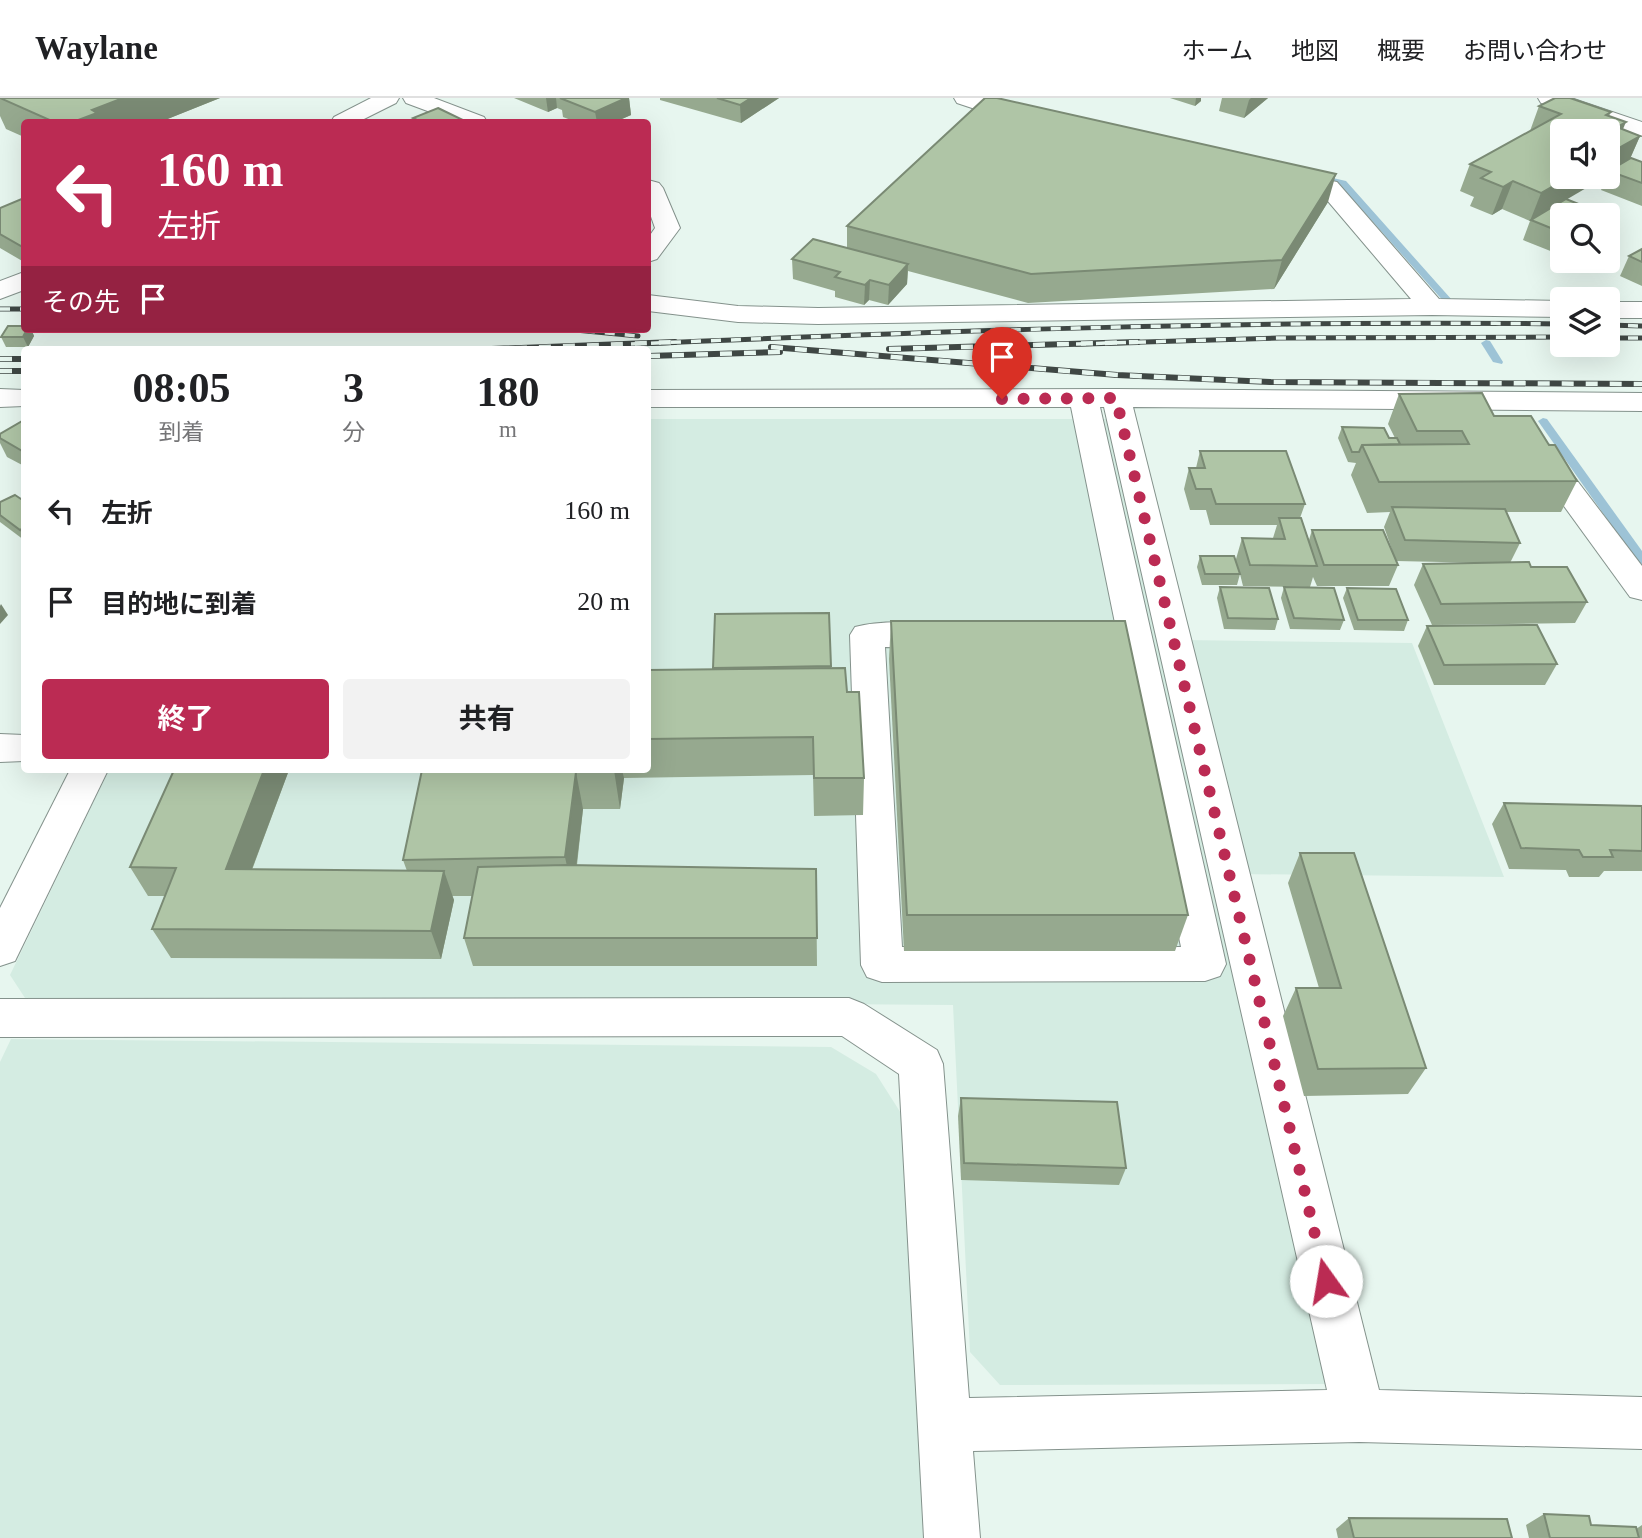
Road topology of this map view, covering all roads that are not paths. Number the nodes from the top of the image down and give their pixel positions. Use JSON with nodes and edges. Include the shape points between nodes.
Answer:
{"nodes":[{"id":1,"x":388,"y":98,"type":"edge"},
{"id":2,"x":414,"y":98,"type":"edge"},
{"id":3,"x":965,"y":98,"type":"edge"},
{"id":4,"x":1549,"y":98,"type":"edge"},
{"id":5,"x":348,"y":119,"type":"edge"},
{"id":6,"x":467,"y":119,"type":"edge"},
{"id":7,"x":1055,"y":127,"type":"edge"},
{"id":8,"x":1642,"y":129,"type":"edge"},
{"id":9,"x":1253,"y":173,"type":"edge"},
{"id":10,"x":651,"y":188,"type":"edge"},
{"id":11,"x":651,"y":250,"type":"edge"},
{"id":12,"x":21,"y":281,"type":"edge"},
{"id":13,"x":0,"y":291,"type":"edge"},
{"id":14,"x":21,"y":298,"type":"edge"},
{"id":15,"x":0,"y":299,"type":"edge"},
{"id":16,"x":651,"y":303,"type":"edge"},
{"id":17,"x":1432,"y":307,"type":"junction"},
{"id":18,"x":1550,"y":309,"type":"edge"},
{"id":19,"x":1620,"y":310,"type":"edge"},
{"id":20,"x":1642,"y":310,"type":"edge"},
{"id":21,"x":0,"y":398,"type":"edge"},
{"id":22,"x":21,"y":398,"type":"edge"},
{"id":23,"x":651,"y":399,"type":"edge"},
{"id":24,"x":1100,"y":399,"type":"junction"},
{"id":25,"x":1502,"y":401,"type":"junction"},
{"id":26,"x":1642,"y":402,"type":"edge"},
{"id":27,"x":1642,"y":589,"type":"edge"},
{"id":28,"x":974,"y":636,"type":"edge"},
{"id":29,"x":1095,"y":638,"type":"edge"},
{"id":30,"x":1135,"y":639,"type":"junction"},
{"id":31,"x":0,"y":748,"type":"edge"},
{"id":32,"x":21,"y":748,"type":"edge"},
{"id":33,"x":88,"y":773,"type":"edge"},
{"id":34,"x":0,"y":949,"type":"edge"},
{"id":35,"x":0,"y":1018,"type":"edge"},
{"id":36,"x":1359,"y":1416,"type":"junction"},
{"id":37,"x":1642,"y":1423,"type":"edge"},
{"id":38,"x":945,"y":1424,"type":"junction"},
{"id":39,"x":952,"y":1538,"type":"edge"}],
"edges":[{"from":1,"to":5,"type":"street"},
{"from":2,"to":6,"type":"street"},
{"from":3,"to":7,"type":"street"},
{"from":4,"to":8,"type":"street"},
{"from":9,"to":17,"type":"street","via":[[1329,187]]},
{"from":10,"to":11,"type":"street","via":[[668,228]]},
{"from":12,"to":13,"type":"street"},
{"from":14,"to":15,"type":"street"},
{"from":16,"to":17,"type":"street","via":[[738,314],[818,316]]},
{"from":17,"to":18,"type":"street"},
{"from":19,"to":20,"type":"street"},
{"from":21,"to":22,"type":"street"},
{"from":23,"to":24,"type":"street"},
{"from":24,"to":25,"type":"street"},
{"from":24,"to":30,"type":"street"},
{"from":24,"to":36,"type":"street"},
{"from":25,"to":26,"type":"street"},
{"from":25,"to":27,"type":"street"},
{"from":28,"to":30,"type":"street","via":[[867,635],[883,965],[1205,964]]},
{"from":29,"to":30,"type":"street"},
{"from":31,"to":32,"type":"street"},
{"from":33,"to":34,"type":"street"},
{"from":35,"to":38,"type":"street","via":[[849,1017],[921,1064]]},
{"from":36,"to":37,"type":"street"},
{"from":36,"to":38,"type":"street"},
{"from":38,"to":39,"type":"street"}]}
